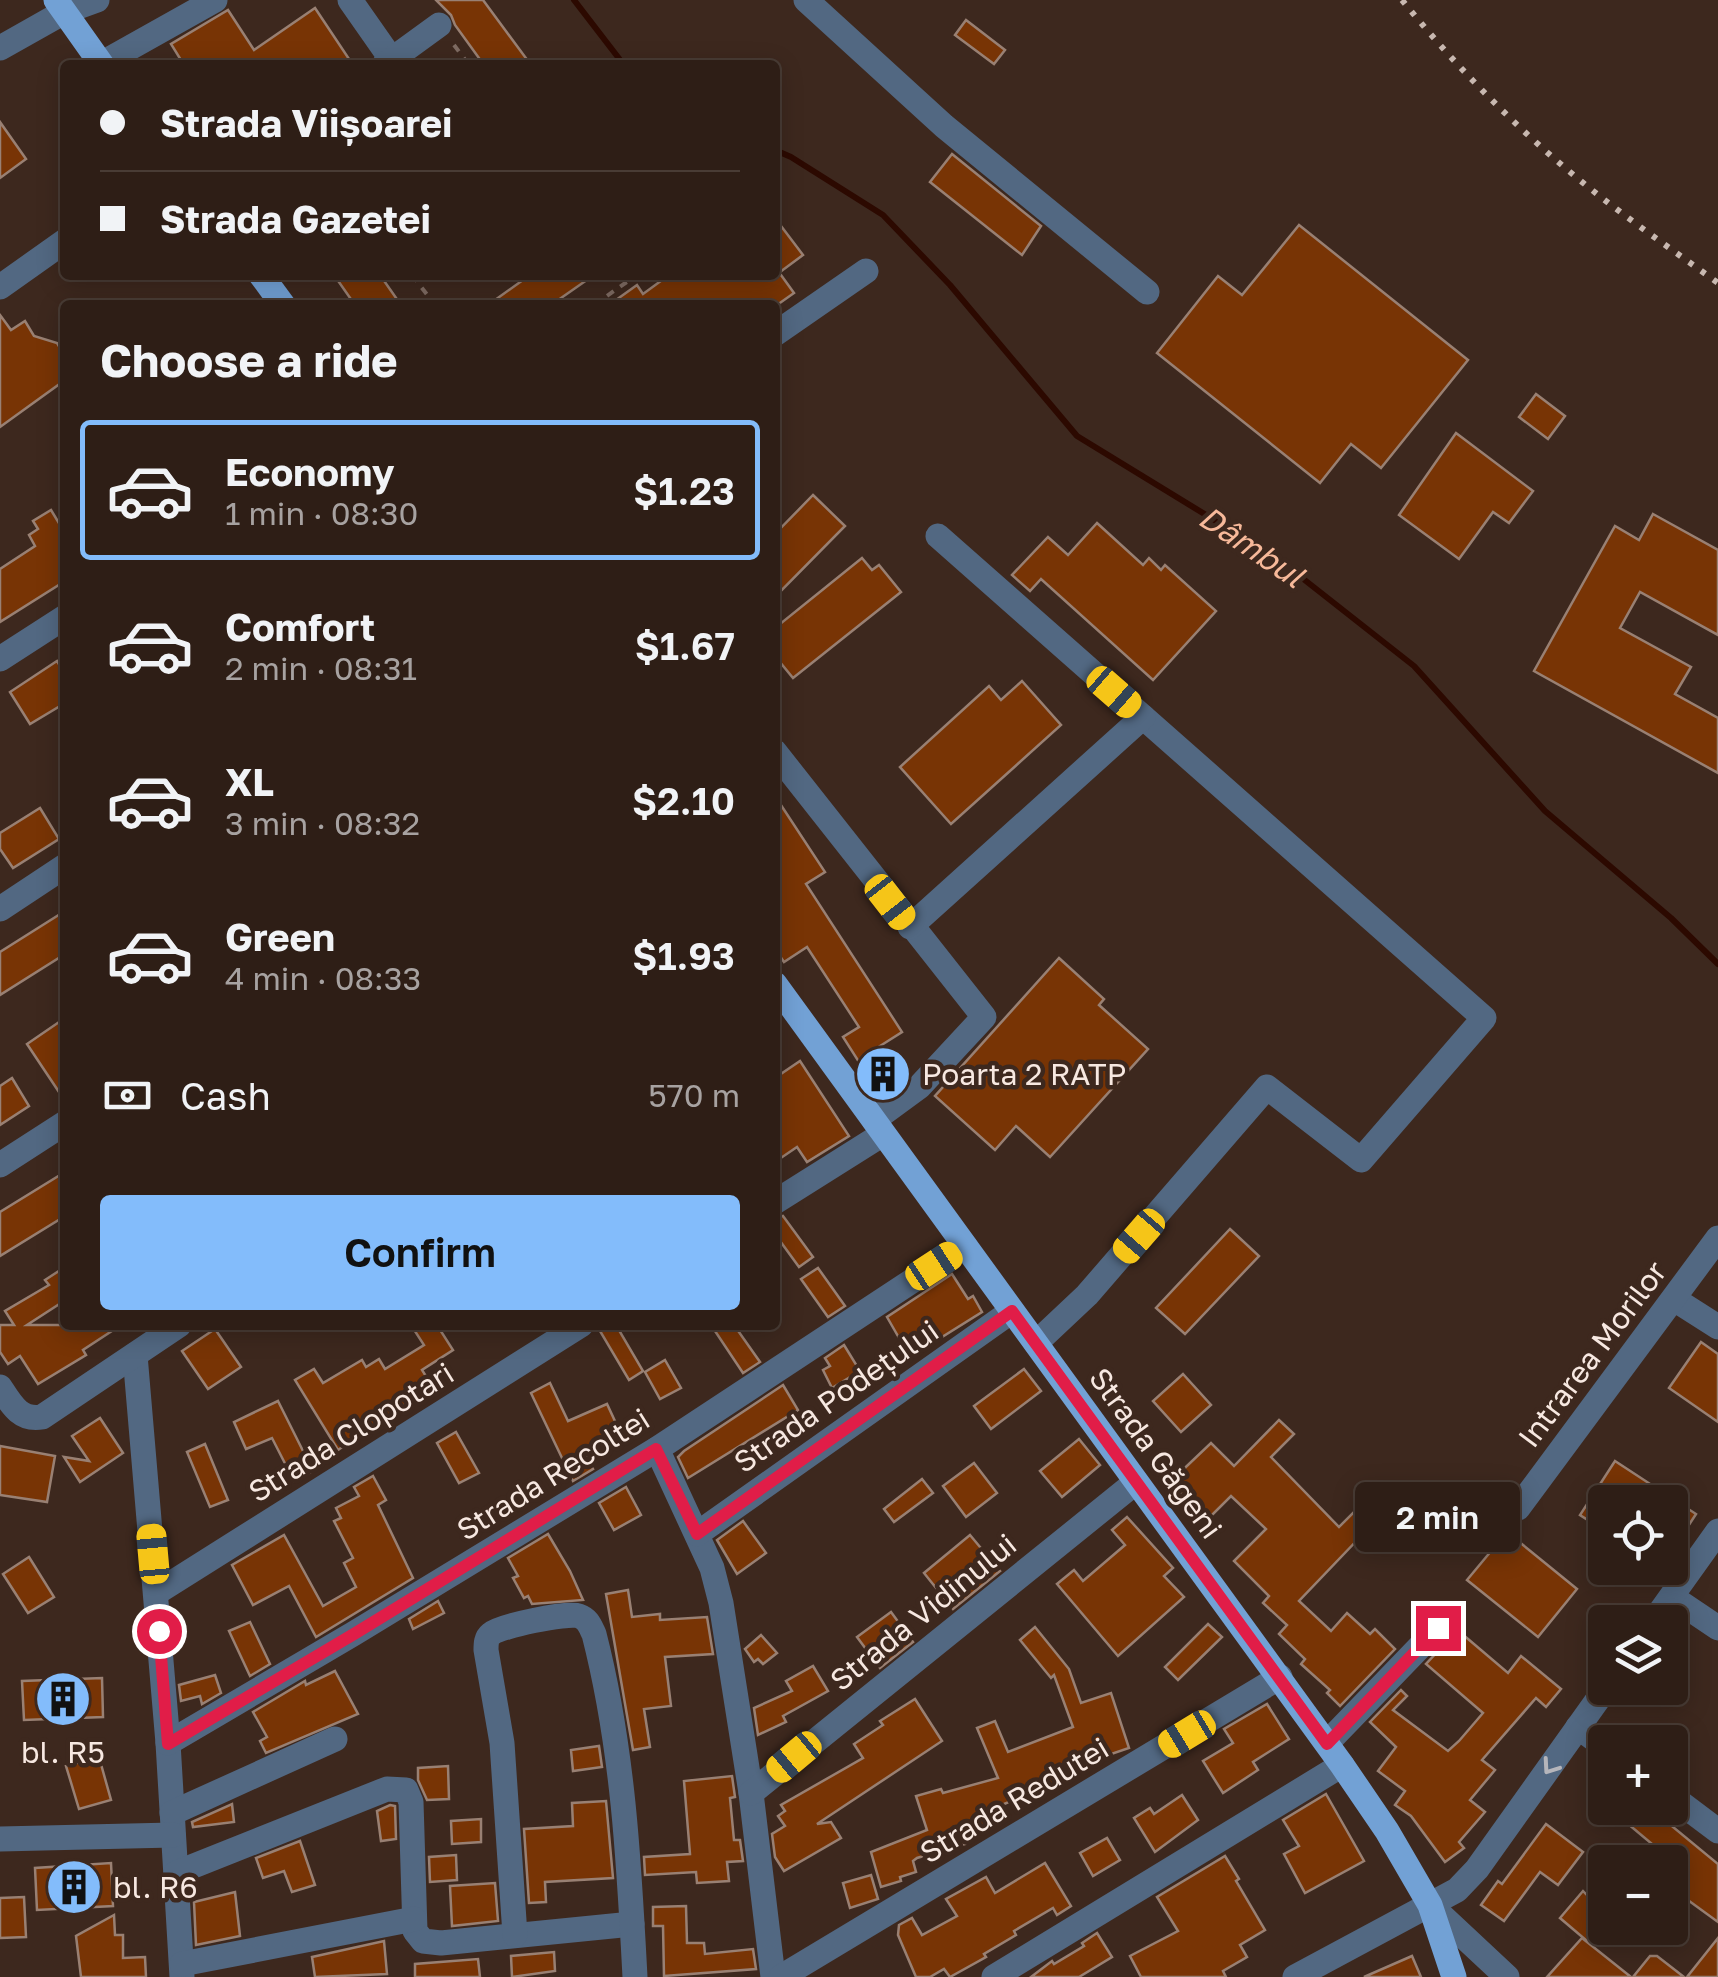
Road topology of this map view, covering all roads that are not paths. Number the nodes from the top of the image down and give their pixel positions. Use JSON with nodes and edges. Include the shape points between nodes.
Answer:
{"nodes":[{"id":1,"x":96,"y":0,"type":"edge"},
{"id":2,"x":215,"y":0,"type":"edge"},
{"id":3,"x":350,"y":0,"type":"edge"},
{"id":4,"x":806,"y":0,"type":"edge"},
{"id":5,"x":60,"y":6,"type":"edge"},
{"id":6,"x":438,"y":25,"type":"dead end"},
{"id":7,"x":0,"y":48,"type":"edge"},
{"id":8,"x":98,"y":60,"type":"edge"},
{"id":9,"x":108,"y":60,"type":"edge"},
{"id":10,"x":387,"y":60,"type":"edge"},
{"id":11,"x":391,"y":60,"type":"edge"},
{"id":12,"x":60,"y":243,"type":"edge"},
{"id":13,"x":866,"y":271,"type":"dead end"},
{"id":14,"x":3,"y":278,"type":"edge"},
{"id":15,"x":1147,"y":292,"type":"dead end"},
{"id":16,"x":780,"y":331,"type":"edge"},
{"id":17,"x":938,"y":536,"type":"dead end"},
{"id":18,"x":60,"y":621,"type":"edge"},
{"id":19,"x":0,"y":659,"type":"edge"},
{"id":20,"x":1144,"y":718,"type":"junction"},
{"id":21,"x":780,"y":758,"type":"edge"},
{"id":22,"x":60,"y":869,"type":"edge"},
{"id":23,"x":0,"y":909,"type":"edge"},
{"id":24,"x":910,"y":927,"type":"junction"},
{"id":25,"x":780,"y":991,"type":"edge"},
{"id":26,"x":60,"y":1126,"type":"edge"},
{"id":27,"x":879,"y":1127,"type":"junction"},
{"id":28,"x":0,"y":1165,"type":"edge"},
{"id":29,"x":780,"y":1198,"type":"edge"},
{"id":30,"x":1718,"y":1238,"type":"edge"},
{"id":31,"x":965,"y":1246,"type":"junction"},
{"id":32,"x":1674,"y":1299,"type":"junction"},
{"id":33,"x":1012,"y":1311,"type":"junction"},
{"id":34,"x":1718,"y":1327,"type":"edge"},
{"id":35,"x":172,"y":1330,"type":"edge"},
{"id":36,"x":573,"y":1330,"type":"edge"},
{"id":37,"x":1036,"y":1343,"type":"junction"},
{"id":38,"x":135,"y":1355,"type":"junction"},
{"id":39,"x":0,"y":1388,"type":"edge"},
{"id":40,"x":656,"y":1449,"type":"junction"},
{"id":41,"x":1136,"y":1482,"type":"junction"},
{"id":42,"x":1518,"y":1508,"type":"dead end"},
{"id":43,"x":1718,"y":1531,"type":"edge"},
{"id":44,"x":697,"y":1534,"type":"junction"},
{"id":45,"x":156,"y":1593,"type":"junction"},
{"id":46,"x":1672,"y":1596,"type":"junction"},
{"id":47,"x":1665,"y":1605,"type":"edge"},
{"id":48,"x":1438,"y":1628,"type":"dead end"},
{"id":49,"x":1718,"y":1628,"type":"edge"},
{"id":50,"x":1280,"y":1678,"type":"junction"},
{"id":51,"x":1594,"y":1705,"type":"edge"},
{"id":52,"x":1578,"y":1727,"type":"junction"},
{"id":53,"x":1588,"y":1734,"type":"edge"},
{"id":54,"x":335,"y":1739,"type":"dead end"},
{"id":55,"x":168,"y":1744,"type":"junction"},
{"id":56,"x":1334,"y":1754,"type":"junction"},
{"id":57,"x":751,"y":1793,"type":"junction"},
{"id":58,"x":1688,"y":1808,"type":"edge"},
{"id":59,"x":173,"y":1824,"type":"junction"},
{"id":60,"x":1718,"y":1831,"type":"edge"},
{"id":61,"x":0,"y":1840,"type":"edge"},
{"id":62,"x":176,"y":1872,"type":"junction"},
{"id":63,"x":1430,"y":1906,"type":"junction"},
{"id":64,"x":414,"y":1919,"type":"junction"},
{"id":65,"x":632,"y":1924,"type":"junction"},
{"id":66,"x":514,"y":1935,"type":"junction"},
{"id":67,"x":182,"y":1971,"type":"edge"},
{"id":68,"x":635,"y":1977,"type":"edge"},
{"id":69,"x":773,"y":1977,"type":"edge"},
{"id":70,"x":781,"y":1977,"type":"edge"},
{"id":71,"x":994,"y":1977,"type":"edge"},
{"id":72,"x":1295,"y":1977,"type":"edge"},
{"id":73,"x":1454,"y":1977,"type":"edge"},
{"id":74,"x":1507,"y":1977,"type":"edge"}],
"edges":[{"from":1,"to":5,"type":"street"},
{"from":2,"to":9,"type":"street"},
{"from":3,"to":10,"type":"street"},
{"from":4,"to":15,"type":"street","via":[[944,126]]},
{"from":5,"to":7,"type":"street"},
{"from":5,"to":8,"type":"main road"},
{"from":6,"to":11,"type":"street"},
{"from":12,"to":14,"type":"street"},
{"from":13,"to":16,"type":"street"},
{"from":17,"to":20,"type":"street"},
{"from":18,"to":19,"type":"street"},
{"from":20,"to":24,"type":"street"},
{"from":20,"to":37,"type":"street","via":[[1484,1018],[1361,1160],[1267,1087],[1087,1295]]},
{"from":21,"to":24,"type":"street"},
{"from":22,"to":23,"type":"street"},
{"from":24,"to":27,"type":"street","via":[[984,1016]]},
{"from":25,"to":27,"type":"main road","name":"Strada Găgeni"},
{"from":26,"to":28,"type":"street"},
{"from":27,"to":29,"type":"street"},
{"from":27,"to":31,"type":"main road","name":"Strada Găgeni"},
{"from":30,"to":32,"type":"street","name":"Intrarea Morilor"},
{"from":31,"to":33,"type":"main road","name":"Strada Găgeni"},
{"from":31,"to":40,"type":"street","name":"Strada Recoltei"},
{"from":32,"to":34,"type":"street"},
{"from":32,"to":42,"type":"street","name":"Intrarea Morilor"},
{"from":33,"to":37,"type":"main road","name":"Strada Găgeni"},
{"from":33,"to":44,"type":"street","name":"Strada Podețului"},
{"from":35,"to":38,"type":"street"},
{"from":36,"to":45,"type":"street","name":"Strada Clopotari"},
{"from":37,"to":41,"type":"main road","name":"Strada Găgeni"},
{"from":38,"to":39,"type":"street","via":[[42,1416],[23,1415]]},
{"from":38,"to":45,"type":"street"},
{"from":40,"to":44,"type":"street"},
{"from":40,"to":55,"type":"street","name":"Strada Recoltei"},
{"from":41,"to":50,"type":"main road","name":"Strada Găgeni"},
{"from":41,"to":57,"type":"street","name":"Strada Vidinului"},
{"from":43,"to":46,"type":"street"},
{"from":44,"to":57,"type":"street","via":[[721,1604]]},
{"from":45,"to":55,"type":"street"},
{"from":46,"to":47,"type":"street"},
{"from":46,"to":49,"type":"street"},
{"from":48,"to":56,"type":"street"},
{"from":50,"to":56,"type":"main road","name":"Strada Găgeni"},
{"from":50,"to":70,"type":"street","name":"Strada Redutei"},
{"from":51,"to":52,"type":"street"},
{"from":52,"to":53,"type":"street"},
{"from":52,"to":63,"type":"street","one_way":true,"via":[[1477,1869]]},
{"from":54,"to":59,"type":"street"},
{"from":55,"to":59,"type":"street"},
{"from":56,"to":63,"type":"main road","name":"Strada Găgeni"},
{"from":56,"to":71,"type":"street"},
{"from":57,"to":69,"type":"street"},
{"from":58,"to":60,"type":"street"},
{"from":59,"to":61,"type":"street"},
{"from":59,"to":62,"type":"street"},
{"from":62,"to":64,"type":"street","via":[[387,1788],[406,1790]]},
{"from":62,"to":67,"type":"street"},
{"from":63,"to":72,"type":"street"},
{"from":63,"to":73,"type":"main road","name":"Strada Găgeni"},
{"from":63,"to":74,"type":"street"},
{"from":64,"to":66,"type":"street","via":[[418,1938],[430,1943]]},
{"from":64,"to":67,"type":"street"},
{"from":65,"to":66,"type":"street"},
{"from":65,"to":66,"type":"street","via":[[622,1785],[602,1670],[588,1622],[566,1615],[511,1626],[487,1639],[502,1743]]},
{"from":65,"to":68,"type":"street"}]}
